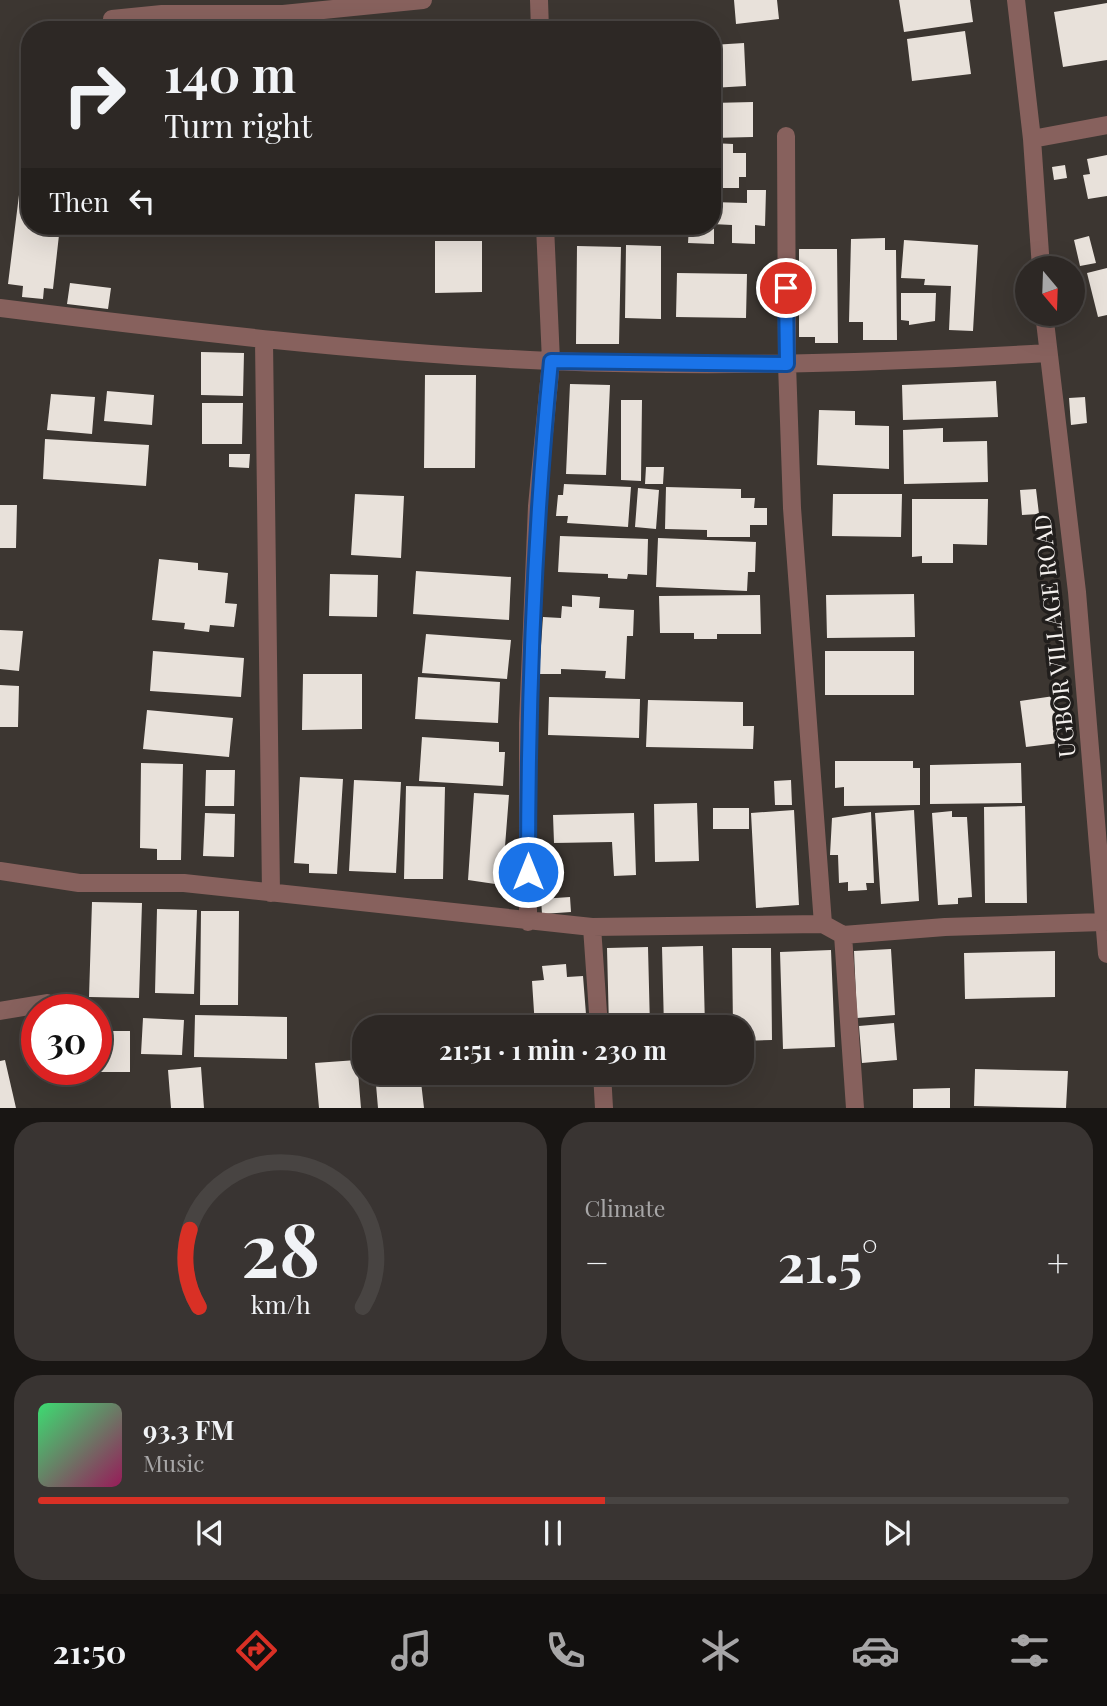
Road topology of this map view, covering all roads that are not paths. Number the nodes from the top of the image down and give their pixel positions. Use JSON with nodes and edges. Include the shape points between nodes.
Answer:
{"nodes":[{"id":1,"x":423,"y":0,"type":"edge"},
{"id":2,"x":539,"y":0,"type":"edge"},
{"id":3,"x":1016,"y":0,"type":"edge"},
{"id":4,"x":112,"y":19,"type":"dead end"},
{"id":5,"x":540,"y":21,"type":"edge"},
{"id":6,"x":1107,"y":125,"type":"edge"},
{"id":7,"x":786,"y":136,"type":"dead end"},
{"id":8,"x":1032,"y":139,"type":"junction"},
{"id":9,"x":545,"y":235,"type":"edge"},
{"id":10,"x":1040,"y":256,"type":"edge"},
{"id":11,"x":0,"y":307,"type":"edge"},
{"id":12,"x":1045,"y":326,"type":"edge"},
{"id":13,"x":264,"y":341,"type":"junction"},
{"id":14,"x":1047,"y":353,"type":"junction"},
{"id":15,"x":551,"y":361,"type":"junction"},
{"id":16,"x":787,"y":364,"type":"junction"},
{"id":17,"x":1099,"y":739,"type":"edge"},
{"id":18,"x":0,"y":871,"type":"edge"},
{"id":19,"x":271,"y":893,"type":"junction"},
{"id":20,"x":528,"y":922,"type":"junction"},
{"id":21,"x":1103,"y":922,"type":"junction"},
{"id":22,"x":823,"y":924,"type":"junction"},
{"id":23,"x":592,"y":927,"type":"junction"},
{"id":24,"x":843,"y":935,"type":"junction"},
{"id":25,"x":1107,"y":954,"type":"edge"},
{"id":26,"x":21,"y":1008,"type":"edge"},
{"id":27,"x":0,"y":1012,"type":"edge"},
{"id":28,"x":598,"y":1015,"type":"edge"},
{"id":29,"x":603,"y":1085,"type":"edge"},
{"id":30,"x":604,"y":1108,"type":"edge"},
{"id":31,"x":855,"y":1108,"type":"edge"}],
"edges":[{"from":1,"to":4,"type":"street","via":[[283,14],[162,14]]},
{"from":2,"to":5,"type":"street"},
{"from":3,"to":8,"type":"street"},
{"from":6,"to":8,"type":"street"},
{"from":7,"to":16,"type":"street"},
{"from":8,"to":10,"type":"street"},
{"from":9,"to":15,"type":"street"},
{"from":11,"to":13,"type":"street"},
{"from":12,"to":14,"type":"street","name":"UGBOR VILLAGE ROAD"},
{"from":13,"to":15,"type":"street"},
{"from":13,"to":19,"type":"street"},
{"from":14,"to":16,"type":"street"},
{"from":14,"to":17,"type":"street","name":"UGBOR VILLAGE ROAD"},
{"from":15,"to":16,"type":"street"},
{"from":15,"to":20,"type":"street","via":[[537,506],[528,723]]},
{"from":16,"to":22,"type":"street","via":[[792,509]]},
{"from":17,"to":21,"type":"street","name":"UGBOR VILLAGE ROAD"},
{"from":18,"to":19,"type":"street","via":[[79,883],[184,883]]},
{"from":19,"to":20,"type":"street"},
{"from":20,"to":23,"type":"street"},
{"from":21,"to":24,"type":"street"},
{"from":21,"to":25,"type":"street","name":"UGBOR VILLAGE ROAD"},
{"from":22,"to":23,"type":"street"},
{"from":22,"to":24,"type":"street"},
{"from":23,"to":28,"type":"street"},
{"from":24,"to":31,"type":"street"},
{"from":26,"to":27,"type":"street"},
{"from":29,"to":30,"type":"street"}]}
